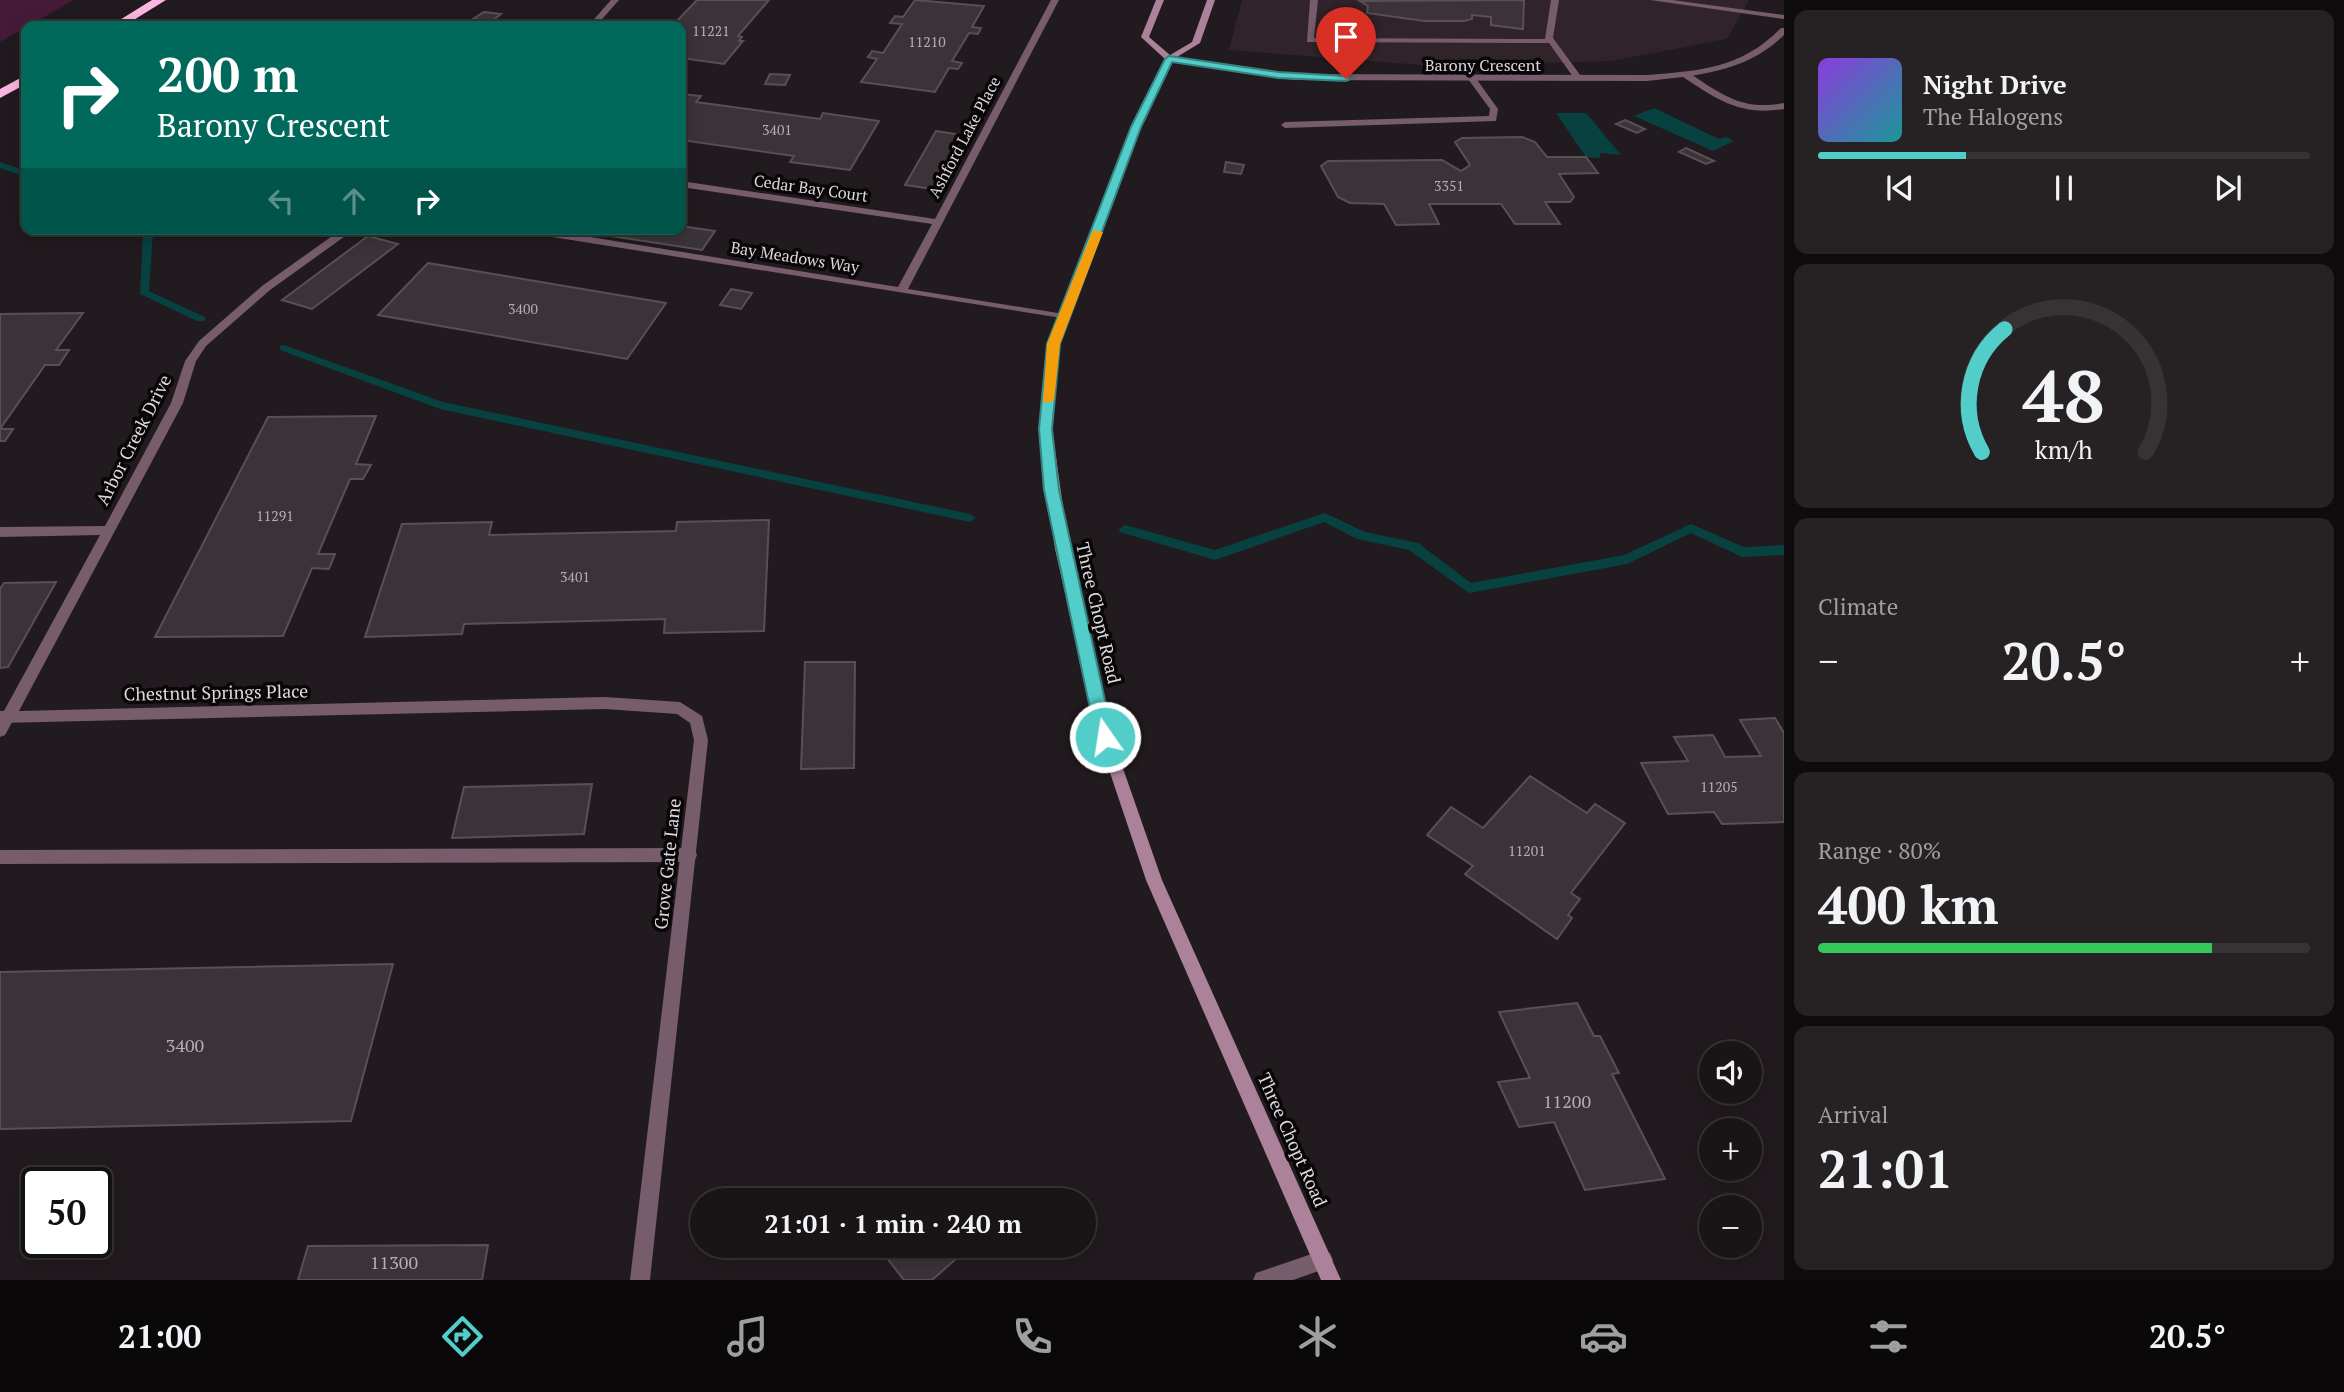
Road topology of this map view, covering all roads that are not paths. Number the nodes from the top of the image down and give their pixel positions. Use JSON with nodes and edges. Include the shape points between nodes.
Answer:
{"nodes":[{"id":1,"x":160,"y":0,"type":"edge"},
{"id":2,"x":615,"y":0,"type":"edge"},
{"id":3,"x":1055,"y":0,"type":"edge"},
{"id":4,"x":1160,"y":0,"type":"edge"},
{"id":5,"x":1211,"y":0,"type":"edge"},
{"id":6,"x":1314,"y":0,"type":"edge"},
{"id":7,"x":1555,"y":0,"type":"edge"},
{"id":8,"x":1654,"y":0,"type":"edge"},
{"id":9,"x":1784,"y":17,"type":"edge"},
{"id":10,"x":124,"y":21,"type":"edge"},
{"id":11,"x":596,"y":21,"type":"edge"},
{"id":12,"x":1784,"y":30,"type":"edge"},
{"id":13,"x":1552,"y":41,"type":"junction"},
{"id":14,"x":1169,"y":59,"type":"junction"},
{"id":15,"x":1686,"y":75,"type":"junction"},
{"id":16,"x":1472,"y":79,"type":"junction"},
{"id":17,"x":1579,"y":79,"type":"junction"},
{"id":18,"x":21,"y":82,"type":"edge"},
{"id":19,"x":0,"y":94,"type":"edge"},
{"id":20,"x":1784,"y":106,"type":"edge"},
{"id":21,"x":1285,"y":125,"type":"dead end"},
{"id":22,"x":686,"y":185,"type":"edge"},
{"id":23,"x":936,"y":222,"type":"junction"},
{"id":24,"x":341,"y":235,"type":"edge"},
{"id":25,"x":558,"y":235,"type":"edge"},
{"id":26,"x":902,"y":290,"type":"junction"},
{"id":27,"x":1064,"y":317,"type":"junction"},
{"id":28,"x":108,"y":530,"type":"junction"},
{"id":29,"x":0,"y":532,"type":"edge"},
{"id":30,"x":433,"y":707,"type":"joint"},
{"id":31,"x":4,"y":717,"type":"edge"},
{"id":32,"x":0,"y":731,"type":"edge"},
{"id":33,"x":689,"y":855,"type":"junction"},
{"id":34,"x":0,"y":857,"type":"edge"},
{"id":35,"x":1323,"y":1260,"type":"junction"},
{"id":36,"x":640,"y":1280,"type":"edge"},
{"id":37,"x":1263,"y":1280,"type":"edge"},
{"id":38,"x":1331,"y":1280,"type":"edge"}],
"edges":[{"from":1,"to":10,"type":"highway"},
{"from":2,"to":11,"type":"street"},
{"from":3,"to":23,"type":"street","name":"Ashford Lake Place"},
{"from":4,"to":14,"type":"main road","via":[[1145,37]]},
{"from":5,"to":14,"type":"main road","name":"Three Chopt Road","via":[[1196,43]]},
{"from":6,"to":13,"type":"street","via":[[1310,40]]},
{"from":7,"to":13,"type":"street"},
{"from":8,"to":9,"type":"street"},
{"from":12,"to":15,"type":"street","name":"Barony Crescent","via":[[1743,62]]},
{"from":13,"to":17,"type":"street"},
{"from":14,"to":16,"type":"street","name":"Barony Crescent","via":[[1293,77]]},
{"from":14,"to":27,"type":"main road","name":"Three Chopt Road","via":[[1136,127]]},
{"from":15,"to":17,"type":"street","name":"Barony Crescent"},
{"from":15,"to":20,"type":"street","via":[[1734,106],[1754,111]]},
{"from":16,"to":17,"type":"street","name":"Barony Crescent"},
{"from":16,"to":21,"type":"street","via":[[1494,109],[1493,119]]},
{"from":18,"to":19,"type":"highway"},
{"from":22,"to":23,"type":"street","name":"Cedar Bay Court"},
{"from":23,"to":26,"type":"street","name":"Ashford Lake Place"},
{"from":24,"to":28,"type":"street","name":"Arbor Creek Drive","via":[[301,260],[193,355],[177,403]]},
{"from":25,"to":26,"type":"street","name":"Bay Meadows Way"},
{"from":26,"to":27,"type":"street","name":"Bay Meadows Way"},
{"from":27,"to":35,"type":"main road","name":"Three Chopt Road","via":[[1054,344],[1045,429],[1062,549],[1105,737],[1154,880]]},
{"from":28,"to":29,"type":"street"},
{"from":28,"to":31,"type":"street","name":"Arbor Creek Drive"},
{"from":30,"to":31,"type":"street","name":"Chestnut Springs Place"},
{"from":30,"to":33,"type":"street","name":"Grove Gate Lane","via":[[605,703],[680,708],[697,720],[701,740]]},
{"from":31,"to":32,"type":"street","name":"Arbor Creek Drive"},
{"from":33,"to":34,"type":"street"},
{"from":33,"to":36,"type":"street","name":"Grove Gate Lane"},
{"from":35,"to":37,"type":"street"},
{"from":35,"to":38,"type":"main road","name":"Three Chopt Road"}]}
